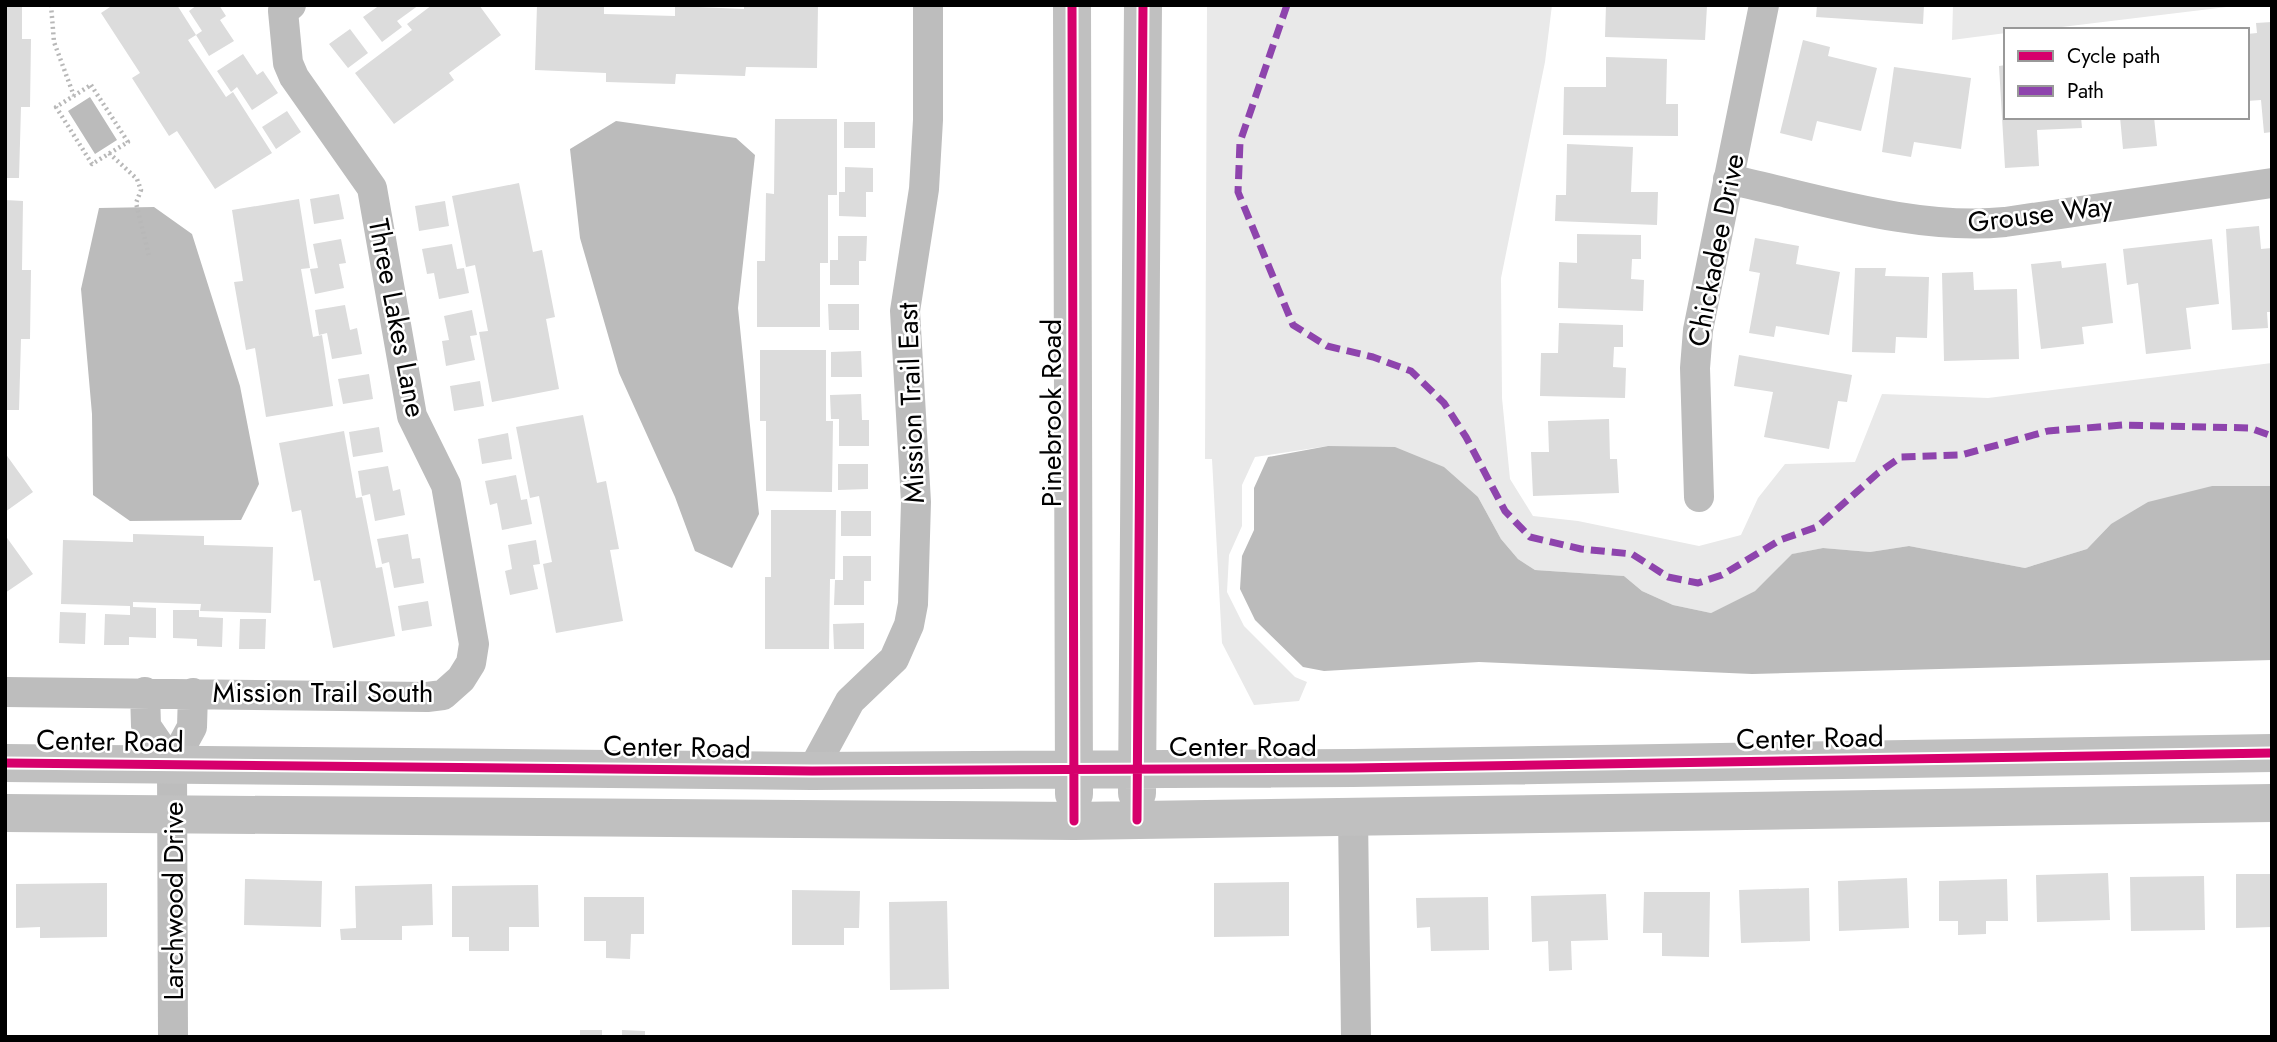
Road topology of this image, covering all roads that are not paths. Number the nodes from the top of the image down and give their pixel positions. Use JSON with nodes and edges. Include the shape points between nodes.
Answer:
{"nodes":[{"id":1,"x":928,"y":5,"type":"edge"},
{"id":2,"x":1072,"y":5,"type":"edge"},
{"id":3,"x":1143,"y":5,"type":"edge"},
{"id":4,"x":1764,"y":5,"type":"edge"},
{"id":5,"x":280,"y":7,"type":"edge"},
{"id":6,"x":1728,"y":179,"type":"junction"},
{"id":7,"x":2272,"y":183,"type":"edge"},
{"id":8,"x":1699,"y":497,"type":"dead end"},
{"id":9,"x":451,"y":688,"type":"joint"},
{"id":10,"x":5,"y":692,"type":"edge"},
{"id":11,"x":145,"y":692,"type":"junction"},
{"id":12,"x":193,"y":693,"type":"junction"},
{"id":13,"x":2272,"y":753,"type":"edge"},
{"id":14,"x":5,"y":763,"type":"edge"},
{"id":15,"x":172,"y":764,"type":"junction"},
{"id":16,"x":1074,"y":769,"type":"junction"},
{"id":17,"x":1137,"y":769,"type":"junction"},
{"id":18,"x":812,"y":771,"type":"junction"},
{"id":19,"x":2272,"y":803,"type":"edge"},
{"id":20,"x":5,"y":813,"type":"edge"},
{"id":21,"x":174,"y":814,"type":"junction"},
{"id":22,"x":1353,"y":816,"type":"junction"},
{"id":23,"x":1137,"y":820,"type":"junction"},
{"id":24,"x":1074,"y":821,"type":"junction"},
{"id":25,"x":173,"y":1037,"type":"edge"},
{"id":26,"x":1356,"y":1037,"type":"edge"}],
"edges":[{"from":1,"to":18,"type":"street","name":"Mission Trail East","via":[[924,189],[905,312],[916,502],[913,604],[894,659],[850,701]]},
{"from":2,"to":16,"type":"street","name":"Pinebrook Road"},
{"from":3,"to":17,"type":"street"},
{"from":4,"to":6,"type":"street","name":"Chickadee Drive"},
{"from":5,"to":9,"type":"street","name":"Three Lakes Lane","via":[[294,77],[372,188],[412,416],[446,485],[470,613],[471,663]]},
{"from":6,"to":7,"type":"street","name":"Grouse Way","via":[[1961,225]]},
{"from":6,"to":8,"type":"street","name":"Chickadee Drive","via":[[1698,330]]},
{"from":9,"to":12,"type":"street","name":"Mission Trail South","via":[[443,695],[414,697]]},
{"from":10,"to":11,"type":"street","name":"Mission Trail South"},
{"from":11,"to":12,"type":"street","name":"Mission Trail South"},
{"from":11,"to":15,"type":"street","via":[[146,726]]},
{"from":12,"to":15,"type":"street","name":"Mission Trail South","via":[[192,727]]},
{"from":13,"to":17,"type":"street","name":"Center Road"},
{"from":14,"to":15,"type":"street","name":"Center Road"},
{"from":15,"to":18,"type":"street","name":"Center Road"},
{"from":15,"to":21,"type":"street","name":"Larchwood Drive"},
{"from":16,"to":17,"type":"street","name":"Center Road"},
{"from":16,"to":18,"type":"street","name":"Center Road"},
{"from":16,"to":24,"type":"street","name":"Pinebrook Road"},
{"from":17,"to":23,"type":"street"},
{"from":19,"to":22,"type":"street"},
{"from":20,"to":21,"type":"street"},
{"from":21,"to":24,"type":"street"},
{"from":21,"to":25,"type":"street","name":"Larchwood Drive"},
{"from":22,"to":23,"type":"street"},
{"from":22,"to":26,"type":"street"},
{"from":23,"to":24,"type":"street"}]}
